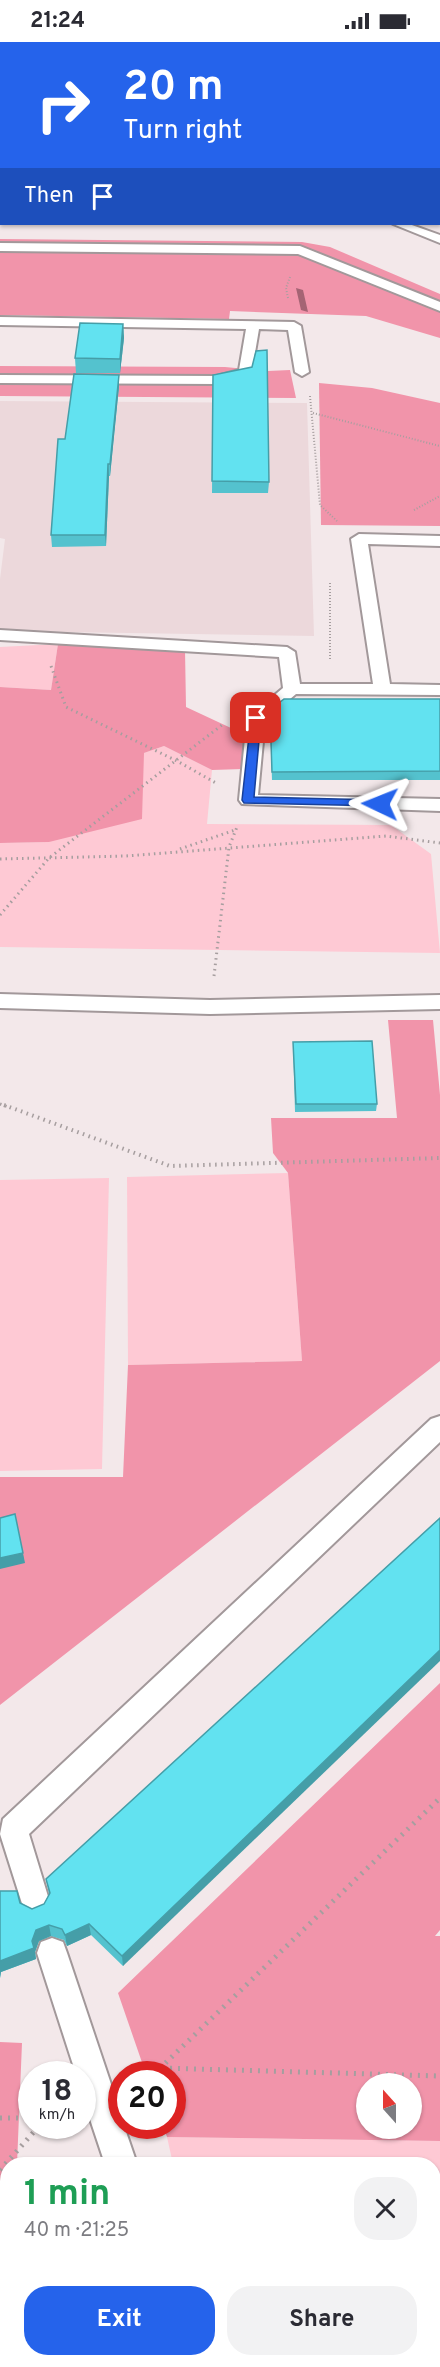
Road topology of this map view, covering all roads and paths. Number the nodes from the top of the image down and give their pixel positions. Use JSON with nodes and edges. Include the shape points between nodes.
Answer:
{"nodes":[{"id":1,"x":402,"y":225,"type":"edge"},
{"id":2,"x":440,"y":239,"type":"edge"},
{"id":3,"x":0,"y":247,"type":"edge"},
{"id":4,"x":440,"y":307,"type":"edge"},
{"id":5,"x":0,"y":321,"type":"edge"},
{"id":6,"x":253,"y":325,"type":"junction"},
{"id":7,"x":302,"y":372,"type":"dead end"},
{"id":8,"x":0,"y":379,"type":"edge"},
{"id":9,"x":311,"y":400,"type":"dead end"},
{"id":10,"x":313,"y":413,"type":"junction"},
{"id":11,"x":440,"y":446,"type":"edge"},
{"id":12,"x":440,"y":496,"type":"edge"},
{"id":13,"x":359,"y":539,"type":"junction"},
{"id":14,"x":440,"y":541,"type":"edge"},
{"id":15,"x":0,"y":635,"type":"edge"},
{"id":16,"x":39,"y":638,"type":"junction"},
{"id":17,"x":291,"y":685,"type":"junction"},
{"id":18,"x":381,"y":690,"type":"junction"},
{"id":19,"x":440,"y":690,"type":"edge"},
{"id":20,"x":229,"y":719,"type":"dead end"},
{"id":21,"x":177,"y":760,"type":"junction"},
{"id":22,"x":248,"y":800,"type":"junction"},
{"id":23,"x":440,"y":805,"type":"edge"},
{"id":24,"x":236,"y":830,"type":"junction"},
{"id":25,"x":440,"y":843,"type":"edge"},
{"id":26,"x":229,"y":847,"type":"junction"},
{"id":27,"x":173,"y":851,"type":"junction"},
{"id":28,"x":49,"y":858,"type":"junction"},
{"id":29,"x":0,"y":859,"type":"edge"},
{"id":30,"x":0,"y":915,"type":"edge"},
{"id":31,"x":0,"y":1001,"type":"edge"},
{"id":32,"x":440,"y":1002,"type":"edge"},
{"id":33,"x":210,"y":1007,"type":"junction"},
{"id":34,"x":0,"y":1104,"type":"edge"},
{"id":35,"x":440,"y":1158,"type":"edge"},
{"id":36,"x":440,"y":1426,"type":"edge"},
{"id":37,"x":440,"y":1798,"type":"edge"},
{"id":38,"x":6,"y":1828,"type":"edge"},
{"id":39,"x":35,"y":1903,"type":"dead end"},
{"id":40,"x":52,"y":1953,"type":"dead end"},
{"id":41,"x":168,"y":2061,"type":"edge"},
{"id":42,"x":186,"y":2069,"type":"edge"},
{"id":43,"x":440,"y":2076,"type":"edge"},
{"id":44,"x":0,"y":2118,"type":"edge"},
{"id":45,"x":18,"y":2118,"type":"edge"},
{"id":46,"x":27,"y":2139,"type":"edge"},
{"id":47,"x":12,"y":2157,"type":"edge"},
{"id":48,"x":119,"y":2157,"type":"edge"}],
"edges":[{"from":1,"to":2,"type":"lane"},
{"from":3,"to":4,"type":"lane","via":[[300,250]]},
{"from":5,"to":6,"type":"lane"},
{"from":6,"to":7,"type":"lane","via":[[294,326]]},
{"from":6,"to":8,"type":"lane","via":[[246,373],[217,380]]},
{"from":9,"to":10,"type":"path"},
{"from":10,"to":11,"type":"path"},
{"from":10,"to":13,"type":"path","via":[[320,505]]},
{"from":12,"to":13,"type":"path"},
{"from":13,"to":14,"type":"lane"},
{"from":13,"to":17,"type":"path","via":[[331,564],[329,668]]},
{"from":13,"to":18,"type":"lane"},
{"from":15,"to":16,"type":"lane"},
{"from":16,"to":17,"type":"lane","via":[[287,652]]},
{"from":16,"to":21,"type":"path","via":[[66,706]]},
{"from":17,"to":18,"type":"lane"},
{"from":17,"to":22,"type":"lane","via":[[256,718]]},
{"from":18,"to":19,"type":"lane"},
{"from":20,"to":21,"type":"path"},
{"from":21,"to":22,"type":"path"},
{"from":21,"to":28,"type":"path"},
{"from":22,"to":23,"type":"lane"},
{"from":22,"to":24,"type":"path"},
{"from":24,"to":26,"type":"path"},
{"from":24,"to":27,"type":"path"},
{"from":25,"to":26,"type":"path","via":[[386,836]]},
{"from":26,"to":27,"type":"path"},
{"from":26,"to":33,"type":"path"},
{"from":27,"to":28,"type":"path"},
{"from":28,"to":29,"type":"path"},
{"from":28,"to":30,"type":"path"},
{"from":31,"to":33,"type":"lane"},
{"from":32,"to":33,"type":"lane"},
{"from":34,"to":35,"type":"path","via":[[170,1166]]},
{"from":36,"to":38,"type":"lane"},
{"from":37,"to":41,"type":"path"},
{"from":38,"to":39,"type":"lane"},
{"from":40,"to":48,"type":"lane"},
{"from":42,"to":43,"type":"path"},
{"from":44,"to":45,"type":"path"},
{"from":46,"to":47,"type":"path"}]}
